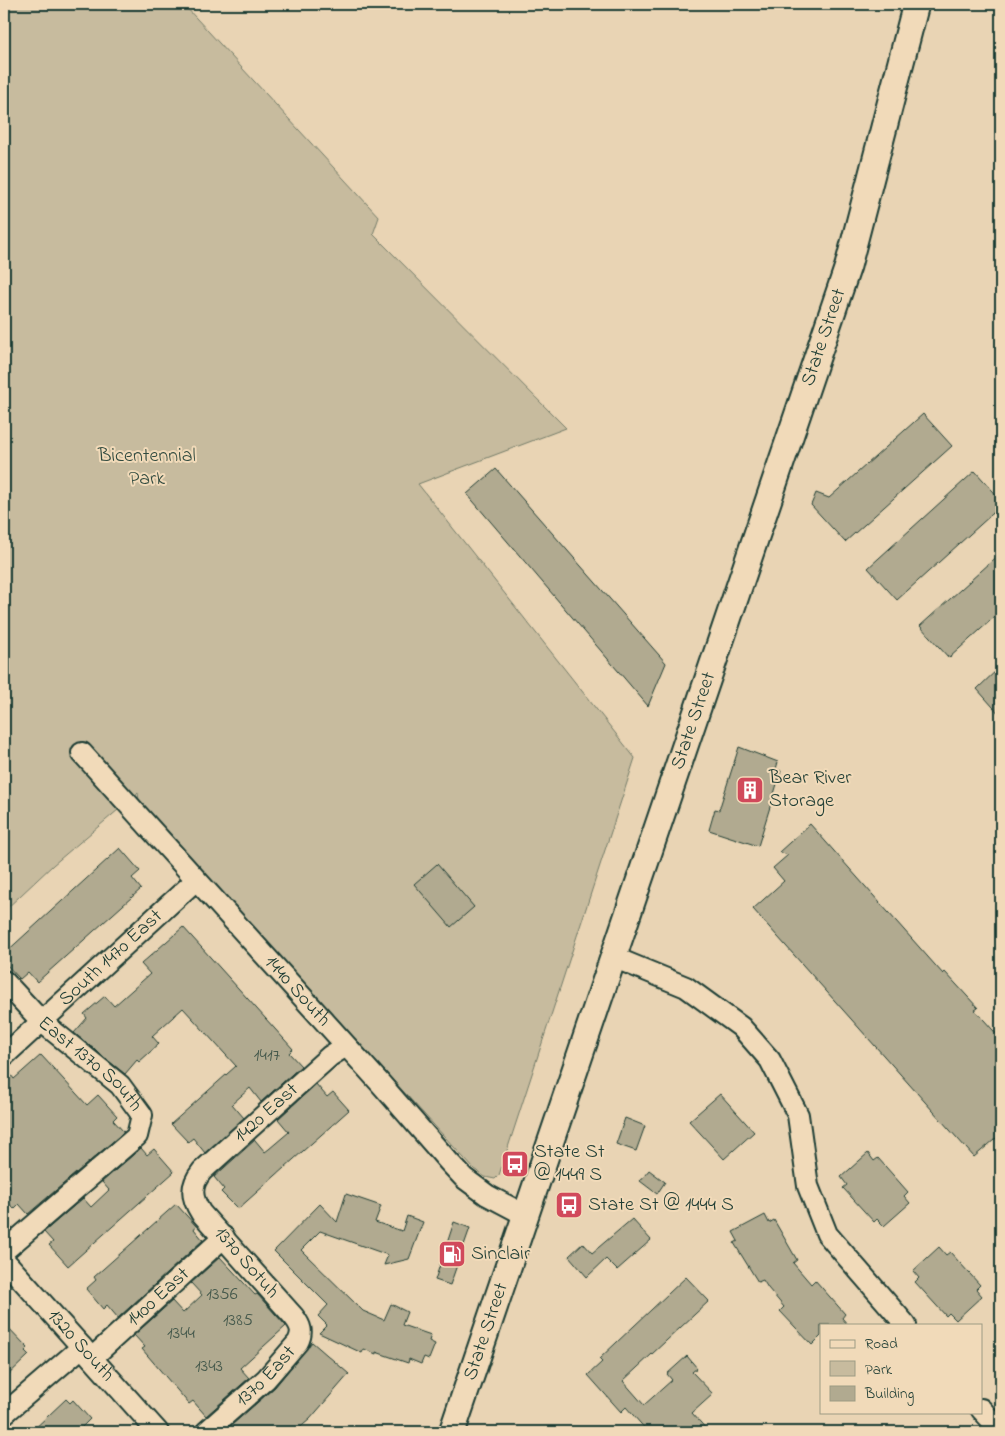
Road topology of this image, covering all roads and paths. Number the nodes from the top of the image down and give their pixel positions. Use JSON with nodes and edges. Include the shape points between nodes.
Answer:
{"nodes":[{"id":1,"x":916,"y":4,"type":"edge"},
{"id":2,"x":82,"y":753,"type":"dead end"},
{"id":3,"x":196,"y":880,"type":"junction"},
{"id":4,"x":613,"y":958,"type":"junction"},
{"id":5,"x":4,"y":981,"type":"edge"},
{"id":6,"x":42,"y":1022,"type":"junction"},
{"id":7,"x":346,"y":1046,"type":"junction"},
{"id":8,"x":4,"y":1056,"type":"edge"},
{"id":9,"x":192,"y":1189,"type":"joint"},
{"id":10,"x":524,"y":1214,"type":"junction"},
{"id":11,"x":224,"y":1237,"type":"junction"},
{"id":12,"x":4,"y":1251,"type":"edge"},
{"id":13,"x":4,"y":1260,"type":"edge"},
{"id":14,"x":905,"y":1324,"type":"edge"},
{"id":15,"x":301,"y":1335,"type":"joint"},
{"id":16,"x":87,"y":1352,"type":"junction"},
{"id":17,"x":982,"y":1410,"type":"edge"},
{"id":18,"x":4,"y":1414,"type":"edge"},
{"id":19,"x":1001,"y":1431,"type":"edge"},
{"id":20,"x":158,"y":1432,"type":"edge"},
{"id":21,"x":206,"y":1432,"type":"edge"},
{"id":22,"x":452,"y":1432,"type":"edge"}],
"edges":[{"from":1,"to":4,"type":"main road","name":"State Street","via":[[848,266]]},
{"from":2,"to":3,"type":"street","name":"1440 South"},
{"from":3,"to":6,"type":"street","name":"South 1470 East"},
{"from":3,"to":7,"type":"street","name":"1440 South"},
{"from":4,"to":10,"type":"main road","name":"State Street"},
{"from":4,"to":14,"type":"street","via":[[686,987],[741,1027],[770,1060],[798,1115],[808,1186],[827,1234]]},
{"from":5,"to":6,"type":"street","name":"East 1370 South"},
{"from":6,"to":8,"type":"street","name":"South 1470 East"},
{"from":6,"to":12,"type":"street","name":"East 1370 South","via":[[120,1085],[142,1115],[137,1136]]},
{"from":7,"to":9,"type":"street","name":"1420 East","via":[[330,1056],[202,1171]]},
{"from":7,"to":10,"type":"street","name":"1440 South","via":[[464,1178],[491,1198]]},
{"from":9,"to":11,"type":"street","name":"1370 Sotuh","via":[[196,1205]]},
{"from":10,"to":22,"type":"main road","name":"State Street"},
{"from":11,"to":15,"type":"street","name":"1370 Sotuh","via":[[299,1323]]},
{"from":11,"to":16,"type":"street","name":"1400 East"},
{"from":13,"to":16,"type":"street","name":"1320 South"},
{"from":15,"to":21,"type":"street","name":"1370 East","via":[[266,1379]]},
{"from":16,"to":18,"type":"street","name":"1400 East"},
{"from":16,"to":20,"type":"street","name":"1320 South"},
{"from":17,"to":19,"type":"street"}]}
